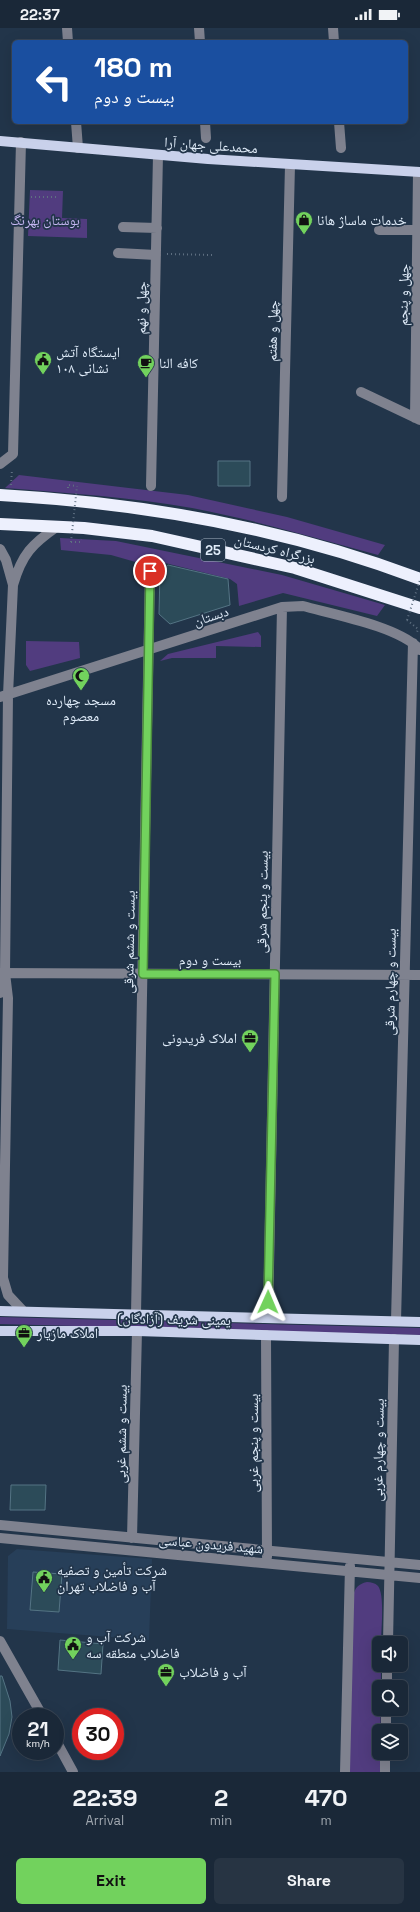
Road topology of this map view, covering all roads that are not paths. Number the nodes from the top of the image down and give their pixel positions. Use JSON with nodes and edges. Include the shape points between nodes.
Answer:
{"nodes":[{"id":1,"x":67,"y":28,"type":"edge"},
{"id":2,"x":199,"y":28,"type":"edge"},
{"id":3,"x":333,"y":28,"type":"edge"},
{"id":4,"x":68,"y":40,"type":"edge"},
{"id":5,"x":200,"y":40,"type":"edge"},
{"id":6,"x":334,"y":40,"type":"edge"},
{"id":7,"x":76,"y":124,"type":"edge"},
{"id":8,"x":205,"y":124,"type":"edge"},
{"id":9,"x":339,"y":124,"type":"edge"},
{"id":10,"x":206,"y":138,"type":"dead end"},
{"id":11,"x":0,"y":141,"type":"edge"},
{"id":12,"x":21,"y":142,"type":"junction"},
{"id":13,"x":78,"y":148,"type":"junction"},
{"id":14,"x":341,"y":148,"type":"dead end"},
{"id":15,"x":158,"y":155,"type":"junction"},
{"id":16,"x":290,"y":165,"type":"junction"},
{"id":17,"x":419,"y":172,"type":"edge"},
{"id":18,"x":124,"y":227,"type":"dead end"},
{"id":19,"x":157,"y":228,"type":"junction"},
{"id":20,"x":379,"y":230,"type":"dead end"},
{"id":21,"x":417,"y":230,"type":"junction"},
{"id":22,"x":118,"y":253,"type":"dead end"},
{"id":23,"x":156,"y":255,"type":"junction"},
{"id":24,"x":361,"y":392,"type":"dead end"},
{"id":25,"x":417,"y":420,"type":"edge"},
{"id":26,"x":0,"y":464,"type":"edge"},
{"id":27,"x":151,"y":486,"type":"dead end"},
{"id":28,"x":5,"y":496,"type":"edge"},
{"id":29,"x":282,"y":498,"type":"dead end"},
{"id":30,"x":0,"y":524,"type":"edge"},
{"id":31,"x":58,"y":526,"type":"junction"},
{"id":32,"x":0,"y":549,"type":"edge"},
{"id":33,"x":150,"y":571,"type":"dead end"},
{"id":34,"x":420,"y":580,"type":"edge"},
{"id":35,"x":13,"y":585,"type":"junction"},
{"id":36,"x":282,"y":607,"type":"junction"},
{"id":37,"x":420,"y":608,"type":"edge"},
{"id":38,"x":416,"y":646,"type":"edge"},
{"id":39,"x":148,"y":651,"type":"junction"},
{"id":40,"x":4,"y":696,"type":"edge"},
{"id":41,"x":3,"y":973,"type":"edge"},
{"id":42,"x":143,"y":974,"type":"junction"},
{"id":43,"x":275,"y":974,"type":"junction"},
{"id":44,"x":404,"y":975,"type":"junction"},
{"id":45,"x":420,"y":975,"type":"edge"},
{"id":46,"x":0,"y":993,"type":"edge"},
{"id":47,"x":2,"y":1278,"type":"edge"},
{"id":48,"x":0,"y":1311,"type":"edge"},
{"id":49,"x":23,"y":1312,"type":"junction"},
{"id":50,"x":136,"y":1314,"type":"junction"},
{"id":51,"x":268,"y":1318,"type":"junction"},
{"id":52,"x":396,"y":1321,"type":"junction"},
{"id":53,"x":420,"y":1322,"type":"edge"},
{"id":54,"x":0,"y":1331,"type":"edge"},
{"id":55,"x":137,"y":1331,"type":"junction"},
{"id":56,"x":266,"y":1335,"type":"junction"},
{"id":57,"x":394,"y":1339,"type":"junction"},
{"id":58,"x":420,"y":1340,"type":"edge"},
{"id":59,"x":0,"y":1526,"type":"edge"},
{"id":60,"x":0,"y":1538,"type":"edge"},
{"id":61,"x":132,"y":1538,"type":"junction"},
{"id":62,"x":167,"y":1541,"type":"junction"},
{"id":63,"x":267,"y":1551,"type":"junction"},
{"id":64,"x":166,"y":1554,"type":"junction"},
{"id":65,"x":350,"y":1559,"type":"junction"},
{"id":66,"x":390,"y":1562,"type":"junction"},
{"id":67,"x":267,"y":1564,"type":"junction"},
{"id":68,"x":420,"y":1565,"type":"edge"},
{"id":69,"x":350,"y":1571,"type":"junction"},
{"id":70,"x":389,"y":1575,"type":"junction"},
{"id":71,"x":420,"y":1578,"type":"edge"},
{"id":72,"x":388,"y":1636,"type":"edge"},
{"id":73,"x":0,"y":1641,"type":"edge"},
{"id":74,"x":38,"y":1708,"type":"edge"},
{"id":75,"x":64,"y":1757,"type":"edge"},
{"id":76,"x":385,"y":1760,"type":"edge"},
{"id":77,"x":71,"y":1771,"type":"edge"},
{"id":78,"x":345,"y":1772,"type":"edge"},
{"id":79,"x":385,"y":1772,"type":"edge"}],
"edges":[{"from":1,"to":4,"type":"street"},
{"from":2,"to":5,"type":"street"},
{"from":3,"to":6,"type":"street"},
{"from":7,"to":13,"type":"street"},
{"from":8,"to":10,"type":"street"},
{"from":9,"to":14,"type":"street"},
{"from":11,"to":12,"type":"main road","name":"محمدعلی جهان آرا"},
{"from":12,"to":13,"type":"main road","name":"محمدعلی جهان آرا"},
{"from":12,"to":26,"type":"street","via":[[13,454]]},
{"from":13,"to":15,"type":"main road","name":"محمدعلی جهان آرا"},
{"from":15,"to":16,"type":"main road","name":"محمدعلی جهان آرا"},
{"from":15,"to":19,"type":"street","name":"چهل و نهم"},
{"from":16,"to":17,"type":"main road","name":"محمدعلی جهان آرا"},
{"from":16,"to":29,"type":"street","name":"چهل و هفتم"},
{"from":17,"to":21,"type":"street","name":"چهل و پنجم"},
{"from":18,"to":19,"type":"street"},
{"from":19,"to":23,"type":"street","name":"چهل و نهم"},
{"from":20,"to":21,"type":"street"},
{"from":21,"to":25,"type":"street","name":"چهل و پنجم"},
{"from":22,"to":23,"type":"street"},
{"from":23,"to":27,"type":"street","name":"چهل و نهم"},
{"from":24,"to":25,"type":"street"},
{"from":28,"to":34,"type":"highway","name":"بزرگراه کردستان","number":"25","via":[[154,510],[211,520],[270,532],[333,550]]},
{"from":30,"to":31,"type":"highway","name":"بزرگراه کردستان","number":"25"},
{"from":31,"to":35,"type":"street","via":[[23,556]]},
{"from":31,"to":37,"type":"highway","name":"بزرگراه کردستان","number":"25","via":[[145,535],[294,568]]},
{"from":32,"to":35,"type":"street"},
{"from":33,"to":39,"type":"street","name":"بیست و ششم شرقی"},
{"from":35,"to":40,"type":"street"},
{"from":36,"to":38,"type":"street","name":"دبستان","via":[[308,608],[384,629],[405,637]]},
{"from":36,"to":39,"type":"street","name":"دبستان"},
{"from":36,"to":43,"type":"street","name":"بیست و پنجم شرقی"},
{"from":38,"to":44,"type":"street","name":"بیست و چهارم شرقی"},
{"from":39,"to":40,"type":"street","name":"دبستان"},
{"from":39,"to":42,"type":"street","name":"بیست و ششم شرقی"},
{"from":40,"to":41,"type":"street"},
{"from":41,"to":42,"type":"street","name":"بیست و دوم"},
{"from":41,"to":46,"type":"street"},
{"from":41,"to":47,"type":"street","via":[[8,998]]},
{"from":42,"to":43,"type":"street","name":"بیست و دوم"},
{"from":42,"to":50,"type":"street","name":"بیست و ششم شرقی"},
{"from":43,"to":44,"type":"street","name":"بیست و دوم"},
{"from":43,"to":51,"type":"street","name":"بیست و پنجم شرقی"},
{"from":44,"to":45,"type":"street","name":"بیست و دوم"},
{"from":44,"to":52,"type":"street","name":"بیست و چهارم شرقی"},
{"from":47,"to":49,"type":"street","via":[[8,1295]]},
{"from":48,"to":49,"type":"main road","name":"یمینی شریف (آزادگان)"},
{"from":49,"to":50,"type":"main road","name":"یمینی شریف (آزادگان)"},
{"from":50,"to":51,"type":"main road","name":"یمینی شریف (آزادگان)"},
{"from":51,"to":52,"type":"main road","name":"یمینی شریف (آزادگان)"},
{"from":52,"to":53,"type":"main road","name":"یمینی شریف (آزادگان)"},
{"from":54,"to":55,"type":"main road","name":"یمینی شریف (آزادگان)"},
{"from":55,"to":56,"type":"main road","name":"یمینی شریف (آزادگان)"},
{"from":55,"to":61,"type":"street","name":"بیست و ششم غربی"},
{"from":56,"to":57,"type":"main road","name":"یمینی شریف (آزادگان)"},
{"from":56,"to":63,"type":"street","name":"بیست و پنجم غربی"},
{"from":57,"to":58,"type":"main road","name":"یمینی شریف (آزادگان)"},
{"from":57,"to":66,"type":"street","name":"بیست و چهارم غربی"},
{"from":59,"to":61,"type":"street","name":"شهید فریدون عباسی"},
{"from":60,"to":64,"type":"street","name":"شهید فریدون عباسی"},
{"from":61,"to":62,"type":"street","name":"شهید فریدون عباسی"},
{"from":62,"to":63,"type":"street","name":"شهید فریدون عباسی"},
{"from":62,"to":64,"type":"street"},
{"from":63,"to":65,"type":"street","name":"شهید فریدون عباسی"},
{"from":63,"to":67,"type":"street","name":"بیست و پنجم غربی"},
{"from":64,"to":67,"type":"street","name":"شهید فریدون عباسی"},
{"from":65,"to":66,"type":"street","name":"شهید فریدون عباسی"},
{"from":65,"to":69,"type":"street"},
{"from":66,"to":68,"type":"street","name":"شهید فریدون عباسی"},
{"from":66,"to":70,"type":"street","name":"بیست و چهارم غربی"},
{"from":67,"to":69,"type":"street","name":"شهید فریدون عباسی"},
{"from":69,"to":70,"type":"street","name":"شهید فریدون عباسی"},
{"from":69,"to":78,"type":"street"},
{"from":70,"to":71,"type":"street","name":"شهید فریدون عباسی"},
{"from":70,"to":72,"type":"street"},
{"from":73,"to":74,"type":"street"},
{"from":75,"to":77,"type":"street"},
{"from":76,"to":79,"type":"street"}]}
